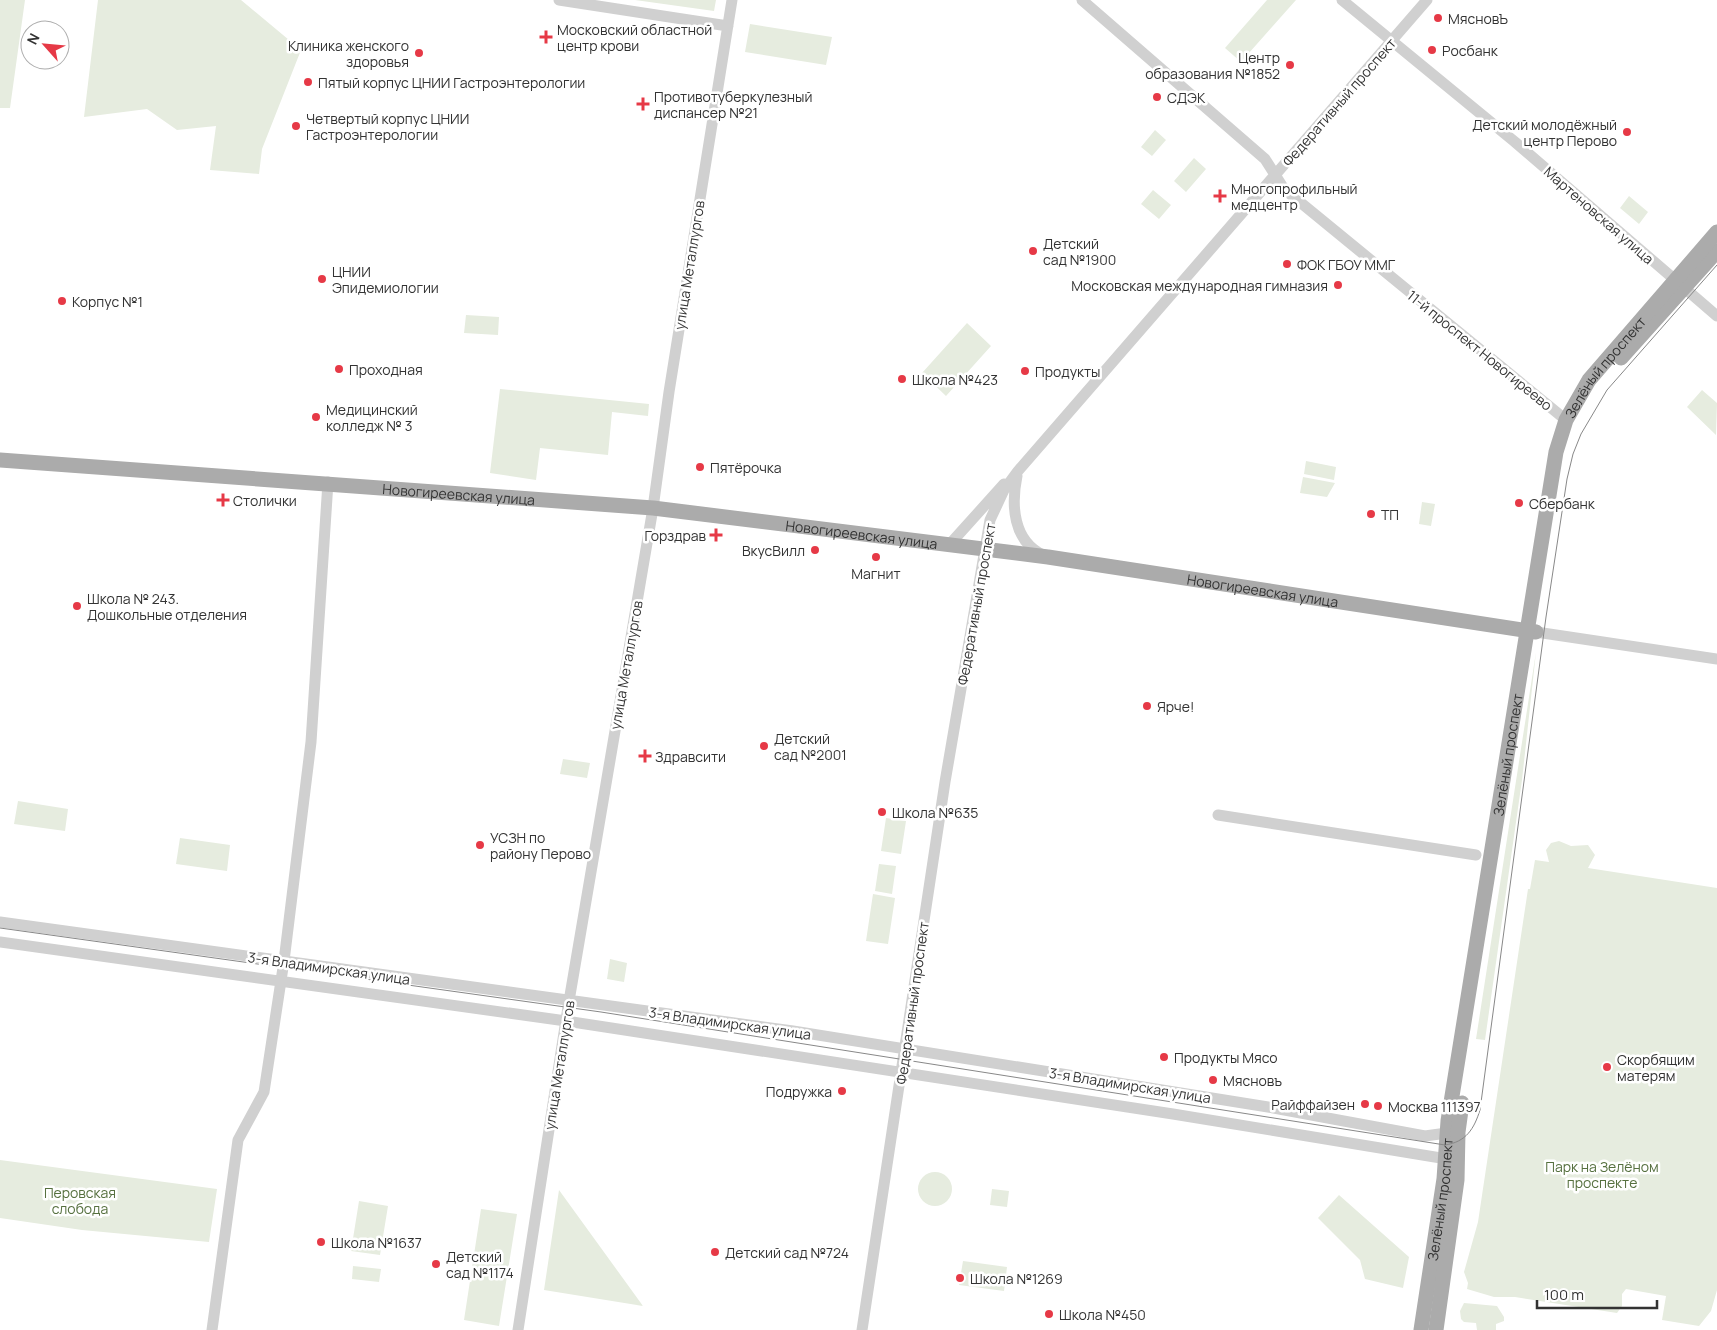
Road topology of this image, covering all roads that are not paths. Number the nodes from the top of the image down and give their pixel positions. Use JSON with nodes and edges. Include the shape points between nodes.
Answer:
{"nodes":[{"id":1,"x":559,"y":0,"type":"edge"},
{"id":2,"x":732,"y":0,"type":"edge"},
{"id":3,"x":1082,"y":0,"type":"edge"},
{"id":4,"x":1342,"y":0,"type":"edge"},
{"id":5,"x":1427,"y":0,"type":"edge"},
{"id":6,"x":728,"y":26,"type":"junction"},
{"id":7,"x":1392,"y":41,"type":"junction"},
{"id":8,"x":1275,"y":175,"type":"junction"},
{"id":9,"x":1717,"y":232,"type":"edge"},
{"id":10,"x":1717,"y":252,"type":"edge"},
{"id":11,"x":1680,"y":284,"type":"junction"},
{"id":12,"x":1717,"y":316,"type":"edge"},
{"id":13,"x":1566,"y":420,"type":"junction"},
{"id":14,"x":0,"y":460,"type":"edge"},
{"id":15,"x":1018,"y":472,"type":"junction"},
{"id":16,"x":328,"y":482,"type":"junction"},
{"id":17,"x":653,"y":508,"type":"junction"},
{"id":18,"x":950,"y":544,"type":"junction"},
{"id":19,"x":985,"y":548,"type":"junction"},
{"id":20,"x":1048,"y":557,"type":"junction"},
{"id":21,"x":1531,"y":632,"type":"junction"},
{"id":22,"x":1717,"y":659,"type":"edge"},
{"id":23,"x":1218,"y":815,"type":"dead end"},
{"id":24,"x":1476,"y":855,"type":"dead end"},
{"id":25,"x":0,"y":922,"type":"edge"},
{"id":26,"x":0,"y":942,"type":"edge"},
{"id":27,"x":284,"y":961,"type":"junction"},
{"id":28,"x":280,"y":982,"type":"junction"},
{"id":29,"x":569,"y":1001,"type":"junction"},
{"id":30,"x":566,"y":1021,"type":"junction"},
{"id":31,"x":906,"y":1049,"type":"junction"},
{"id":32,"x":902,"y":1074,"type":"junction"},
{"id":33,"x":1452,"y":1133,"type":"junction"},
{"id":34,"x":1451,"y":1160,"type":"junction"},
{"id":35,"x":212,"y":1330,"type":"edge"},
{"id":36,"x":518,"y":1330,"type":"edge"},
{"id":37,"x":862,"y":1330,"type":"edge"},
{"id":38,"x":1421,"y":1330,"type":"edge"},
{"id":39,"x":1436,"y":1330,"type":"edge"}],
"edges":[{"from":1,"to":6,"type":"street"},
{"from":2,"to":6,"type":"street","name":"улица Металлургов"},
{"from":3,"to":8,"type":"street","name":"11-й проспект Новогиреево","via":[[1265,159]]},
{"from":4,"to":7,"type":"street","name":"Мартеновская улица"},
{"from":5,"to":7,"type":"street","name":"Федеративный проспект"},
{"from":6,"to":17,"type":"street","name":"улица Металлургов"},
{"from":7,"to":8,"type":"street","name":"Федеративный проспект"},
{"from":7,"to":11,"type":"street","name":"Мартеновская улица"},
{"from":8,"to":13,"type":"street","name":"11-й проспект Новогиреево","via":[[1284,188]]},
{"from":8,"to":15,"type":"street","name":"Федеративный проспект"},
{"from":9,"to":11,"type":"main road","name":"Зелёный проспект"},
{"from":10,"to":11,"type":"main road","name":"Зелёный проспект"},
{"from":11,"to":12,"type":"street","name":"Мартеновская улица"},
{"from":11,"to":13,"type":"main road","name":"Зелёный проспект","via":[[1589,380]]},
{"from":11,"to":21,"type":"main road","name":"Зелёный проспект","via":[[1597,384],[1581,411],[1561,471]]},
{"from":13,"to":21,"type":"main road","name":"Зелёный проспект","via":[[1550,476]]},
{"from":14,"to":16,"type":"main road","name":"Новогиреевская улица"},
{"from":15,"to":18,"type":"street","via":[[991,496]]},
{"from":15,"to":19,"type":"street","name":"Федеративный проспект","via":[[1004,490],[990,520]]},
{"from":15,"to":20,"type":"street","via":[[1014,514],[1025,543]]},
{"from":16,"to":17,"type":"main road","name":"Новогиреевская улица"},
{"from":16,"to":27,"type":"street","via":[[311,742]]},
{"from":17,"to":18,"type":"main road","name":"Новогиреевская улица"},
{"from":17,"to":29,"type":"street","name":"улица Металлургов"},
{"from":18,"to":19,"type":"main road","name":"Новогиреевская улица"},
{"from":19,"to":20,"type":"main road","name":"Новогиреевская улица"},
{"from":19,"to":31,"type":"street","name":"Федеративный проспект","via":[[945,782]]},
{"from":20,"to":21,"type":"main road","name":"Новогиреевская улица"},
{"from":21,"to":22,"type":"street","name":"Новогиреевская улица"},
{"from":21,"to":33,"type":"main road","name":"Зелёный проспект"},
{"from":23,"to":24,"type":"street"},
{"from":25,"to":27,"type":"street","name":"3-я Владимирская улица"},
{"from":26,"to":28,"type":"street","name":"3-я Владимирская улица"},
{"from":27,"to":28,"type":"street"},
{"from":27,"to":29,"type":"street","name":"3-я Владимирская улица"},
{"from":28,"to":30,"type":"street","name":"3-я Владимирская улица"},
{"from":28,"to":35,"type":"street","via":[[264,1092],[238,1140]]},
{"from":29,"to":30,"type":"street","name":"улица Металлургов"},
{"from":29,"to":31,"type":"street","name":"3-я Владимирская улица"},
{"from":30,"to":32,"type":"street","name":"3-я Владимирская улица"},
{"from":30,"to":36,"type":"street","name":"улица Металлургов"},
{"from":31,"to":32,"type":"street","name":"Федеративный проспект"},
{"from":31,"to":33,"type":"street","name":"3-я Владимирская улица","via":[[1268,1107],[1425,1136]]},
{"from":32,"to":34,"type":"street","name":"3-я Владимирская улица"},
{"from":32,"to":37,"type":"street","name":"Федеративный проспект"},
{"from":33,"to":34,"type":"main road","name":"Зелёный проспект"},
{"from":34,"to":38,"type":"main road","name":"Зелёный проспект","via":[[1444,1179]]},
{"from":34,"to":39,"type":"main road","name":"Зелёный проспект","via":[[1458,1180]]}]}
